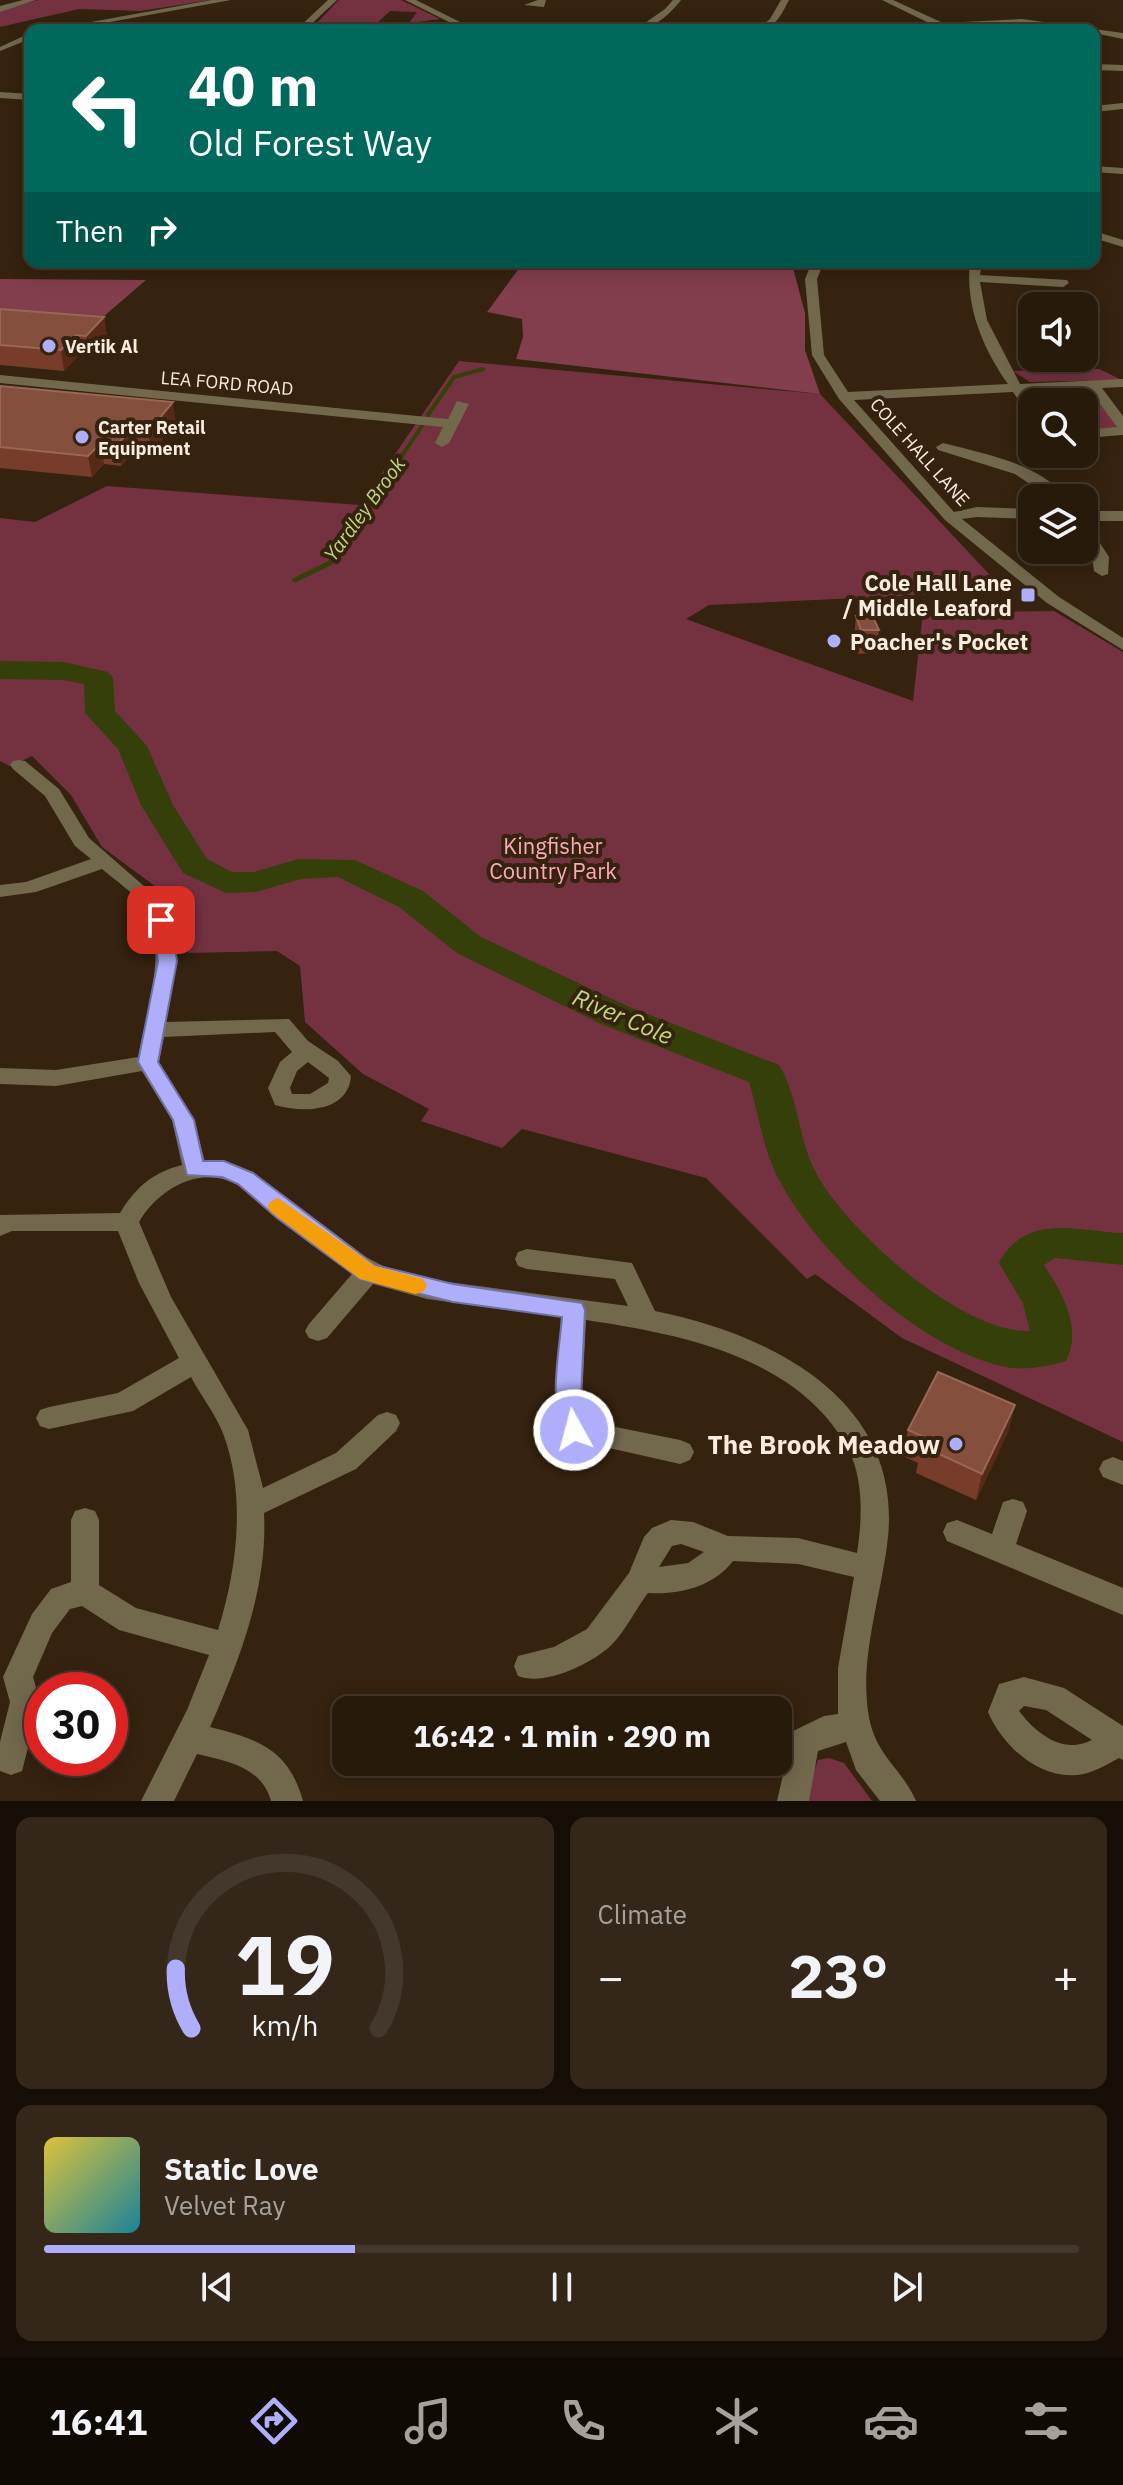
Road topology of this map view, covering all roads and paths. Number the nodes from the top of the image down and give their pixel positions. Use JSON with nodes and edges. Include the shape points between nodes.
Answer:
{"nodes":[{"id":1,"x":32,"y":0,"type":"edge"},
{"id":2,"x":227,"y":0,"type":"edge"},
{"id":3,"x":333,"y":0,"type":"edge"},
{"id":4,"x":409,"y":0,"type":"edge"},
{"id":5,"x":677,"y":0,"type":"edge"},
{"id":6,"x":785,"y":0,"type":"edge"},
{"id":7,"x":890,"y":0,"type":"edge"},
{"id":8,"x":544,"y":4,"type":"edge"},
{"id":9,"x":528,"y":5,"type":"dead end"},
{"id":10,"x":0,"y":9,"type":"edge"},
{"id":11,"x":1026,"y":9,"type":"dead end"},
{"id":12,"x":1029,"y":22,"type":"junction"},
{"id":13,"x":86,"y":24,"type":"edge"},
{"id":14,"x":307,"y":24,"type":"edge"},
{"id":15,"x":459,"y":24,"type":"edge"},
{"id":16,"x":648,"y":24,"type":"edge"},
{"id":17,"x":769,"y":24,"type":"edge"},
{"id":18,"x":938,"y":24,"type":"edge"},
{"id":19,"x":986,"y":24,"type":"edge"},
{"id":20,"x":1042,"y":24,"type":"edge"},
{"id":21,"x":1100,"y":33,"type":"edge"},
{"id":22,"x":1123,"y":36,"type":"edge"},
{"id":23,"x":24,"y":39,"type":"edge"},
{"id":24,"x":1,"y":49,"type":"edge"},
{"id":25,"x":24,"y":51,"type":"edge"},
{"id":26,"x":1100,"y":67,"type":"edge"},
{"id":27,"x":1123,"y":68,"type":"edge"},
{"id":28,"x":0,"y":95,"type":"edge"},
{"id":29,"x":24,"y":97,"type":"edge"},
{"id":30,"x":1123,"y":106,"type":"edge"},
{"id":31,"x":1100,"y":108,"type":"edge"},
{"id":32,"x":1100,"y":169,"type":"edge"},
{"id":33,"x":1123,"y":171,"type":"edge"},
{"id":34,"x":1100,"y":236,"type":"edge"},
{"id":35,"x":1123,"y":244,"type":"edge"},
{"id":36,"x":815,"y":268,"type":"edge"},
{"id":37,"x":974,"y":268,"type":"edge"},
{"id":38,"x":972,"y":278,"type":"junction"},
{"id":39,"x":1063,"y":283,"type":"dead end"},
{"id":40,"x":0,"y":379,"type":"edge"},
{"id":41,"x":1123,"y":383,"type":"edge"},
{"id":42,"x":1092,"y":384,"type":"junction"},
{"id":43,"x":1018,"y":388,"type":"junction"},
{"id":44,"x":844,"y":396,"type":"junction"},
{"id":45,"x":462,"y":404,"type":"dead end"},
{"id":46,"x":450,"y":423,"type":"junction"},
{"id":47,"x":1123,"y":428,"type":"edge"},
{"id":48,"x":1098,"y":432,"type":"edge"},
{"id":49,"x":442,"y":443,"type":"dead end"},
{"id":50,"x":943,"y":447,"type":"dead end"},
{"id":51,"x":1044,"y":484,"type":"edge"},
{"id":52,"x":1018,"y":513,"type":"edge"},
{"id":53,"x":1098,"y":516,"type":"edge"},
{"id":54,"x":1123,"y":516,"type":"edge"},
{"id":55,"x":950,"y":517,"type":"junction"},
{"id":56,"x":1098,"y":552,"type":"edge"},
{"id":57,"x":1102,"y":571,"type":"dead end"},
{"id":58,"x":1123,"y":645,"type":"edge"},
{"id":59,"x":19,"y":765,"type":"dead end"},
{"id":60,"x":102,"y":862,"type":"junction"},
{"id":61,"x":0,"y":891,"type":"edge"},
{"id":62,"x":156,"y":1030,"type":"junction"},
{"id":63,"x":307,"y":1051,"type":"dead end"},
{"id":64,"x":148,"y":1062,"type":"junction"},
{"id":65,"x":0,"y":1076,"type":"edge"},
{"id":66,"x":195,"y":1169,"type":"junction"},
{"id":67,"x":127,"y":1222,"type":"junction"},
{"id":68,"x":0,"y":1227,"type":"edge"},
{"id":69,"x":527,"y":1259,"type":"dead end"},
{"id":70,"x":368,"y":1272,"type":"junction"},
{"id":71,"x":574,"y":1310,"type":"junction"},
{"id":72,"x":646,"y":1318,"type":"junction"},
{"id":73,"x":318,"y":1331,"type":"dead end"},
{"id":74,"x":195,"y":1362,"type":"junction"},
{"id":75,"x":49,"y":1418,"type":"dead end"},
{"id":76,"x":387,"y":1423,"type":"dead end"},
{"id":77,"x":680,"y":1452,"type":"dead end"},
{"id":78,"x":250,"y":1507,"type":"junction"},
{"id":79,"x":1013,"y":1511,"type":"dead end"},
{"id":80,"x":85,"y":1520,"type":"dead end"},
{"id":81,"x":957,"y":1532,"type":"dead end"},
{"id":82,"x":1001,"y":1548,"type":"junction"},
{"id":83,"x":725,"y":1549,"type":"junction"},
{"id":84,"x":869,"y":1569,"type":"junction"},
{"id":85,"x":641,"y":1579,"type":"junction"},
{"id":86,"x":85,"y":1592,"type":"junction"},
{"id":87,"x":1123,"y":1602,"type":"edge"},
{"id":88,"x":228,"y":1646,"type":"junction"},
{"id":89,"x":529,"y":1666,"type":"dead end"},
{"id":90,"x":855,"y":1725,"type":"junction"},
{"id":91,"x":192,"y":1738,"type":"junction"},
{"id":92,"x":11,"y":1760,"type":"dead end"},
{"id":93,"x":157,"y":1801,"type":"edge"},
{"id":94,"x":287,"y":1801,"type":"edge"},
{"id":95,"x":793,"y":1801,"type":"edge"},
{"id":96,"x":900,"y":1801,"type":"edge"}],
"edges":[{"from":1,"to":10,"type":"street"},
{"from":2,"to":13,"type":"street"},
{"from":3,"to":14,"type":"street"},
{"from":4,"to":15,"type":"street"},
{"from":5,"to":16,"type":"street"},
{"from":6,"to":17,"type":"street"},
{"from":7,"to":18,"type":"street"},
{"from":8,"to":9,"type":"street"},
{"from":11,"to":12,"type":"street"},
{"from":12,"to":19,"type":"street"},
{"from":12,"to":20,"type":"street"},
{"from":21,"to":22,"type":"street"},
{"from":23,"to":24,"type":"street"},
{"from":24,"to":25,"type":"street"},
{"from":26,"to":27,"type":"street"},
{"from":28,"to":29,"type":"street"},
{"from":30,"to":31,"type":"street"},
{"from":32,"to":33,"type":"street"},
{"from":34,"to":35,"type":"street"},
{"from":36,"to":44,"type":"street","name":"COLE HALL LANE","via":[[818,355]]},
{"from":37,"to":38,"type":"street"},
{"from":38,"to":39,"type":"street"},
{"from":38,"to":43,"type":"street","via":[[980,322]]},
{"from":40,"to":46,"type":"street","name":"LEA FORD ROAD"},
{"from":41,"to":42,"type":"street"},
{"from":42,"to":43,"type":"street"},
{"from":42,"to":47,"type":"street"},
{"from":43,"to":44,"type":"street"},
{"from":44,"to":55,"type":"street","name":"COLE HALL LANE"},
{"from":45,"to":46,"type":"street"},
{"from":46,"to":49,"type":"street"},
{"from":47,"to":48,"type":"street"},
{"from":50,"to":51,"type":"street","via":[[959,456],[1012,467]]},
{"from":52,"to":55,"type":"street"},
{"from":53,"to":54,"type":"street"},
{"from":55,"to":58,"type":"street","name":"COLE HALL LANE","via":[[1053,600]]},
{"from":56,"to":57,"type":"street"},
{"from":59,"to":60,"type":"street","via":[[52,793],[82,842]]},
{"from":60,"to":61,"type":"street","via":[[29,888]]},
{"from":60,"to":62,"type":"street","via":[[151,901],[161,920],[167,961]]},
{"from":62,"to":63,"type":"street","via":[[281,1024]]},
{"from":62,"to":64,"type":"street"},
{"from":64,"to":65,"type":"street","via":[[72,1077]]},
{"from":64,"to":66,"type":"street","via":[[183,1120]]},
{"from":66,"to":67,"type":"street","via":[[156,1183],[137,1200]]},
{"from":66,"to":70,"type":"street","via":[[224,1169],[246,1179]]},
{"from":67,"to":68,"type":"street","via":[[8,1222]]},
{"from":67,"to":74,"type":"street","via":[[145,1274]]},
{"from":69,"to":72,"type":"street","via":[[623,1270]]},
{"from":70,"to":71,"type":"street","via":[[453,1293]]},
{"from":70,"to":73,"type":"street"},
{"from":71,"to":72,"type":"street"},
{"from":71,"to":77,"type":"street","via":[[569,1398],[574,1430]]},
{"from":72,"to":84,"type":"street","via":[[748,1350],[800,1379],[836,1410],[862,1448],[873,1489],[877,1525]]},
{"from":74,"to":75,"type":"street","via":[[124,1403]]},
{"from":74,"to":78,"type":"street","via":[[238,1437]]},
{"from":76,"to":78,"type":"street","via":[[346,1461]]},
{"from":78,"to":88,"type":"street","via":[[246,1582]]},
{"from":79,"to":82,"type":"street"},
{"from":80,"to":86,"type":"street"},
{"from":81,"to":82,"type":"street"},
{"from":82,"to":87,"type":"street"},
{"from":83,"to":84,"type":"street","via":[[801,1550]]},
{"from":83,"to":85,"type":"street","via":[[715,1565],[686,1578]]},
{"from":83,"to":85,"type":"street","via":[[691,1530],[667,1533],[649,1550]]},
{"from":84,"to":90,"type":"street","via":[[853,1681]]},
{"from":85,"to":89,"type":"street","via":[[597,1639],[559,1660]]},
{"from":86,"to":88,"type":"street","via":[[129,1620]]},
{"from":86,"to":92,"type":"street","via":[[61,1598],[42,1624],[18,1677],[25,1702]]},
{"from":88,"to":91,"type":"street"},
{"from":90,"to":95,"type":"street","via":[[824,1731],[804,1742]]},
{"from":90,"to":96,"type":"street","via":[[864,1753]]},
{"from":91,"to":93,"type":"street"},
{"from":91,"to":94,"type":"street","via":[[254,1752],[285,1787]]}]}
